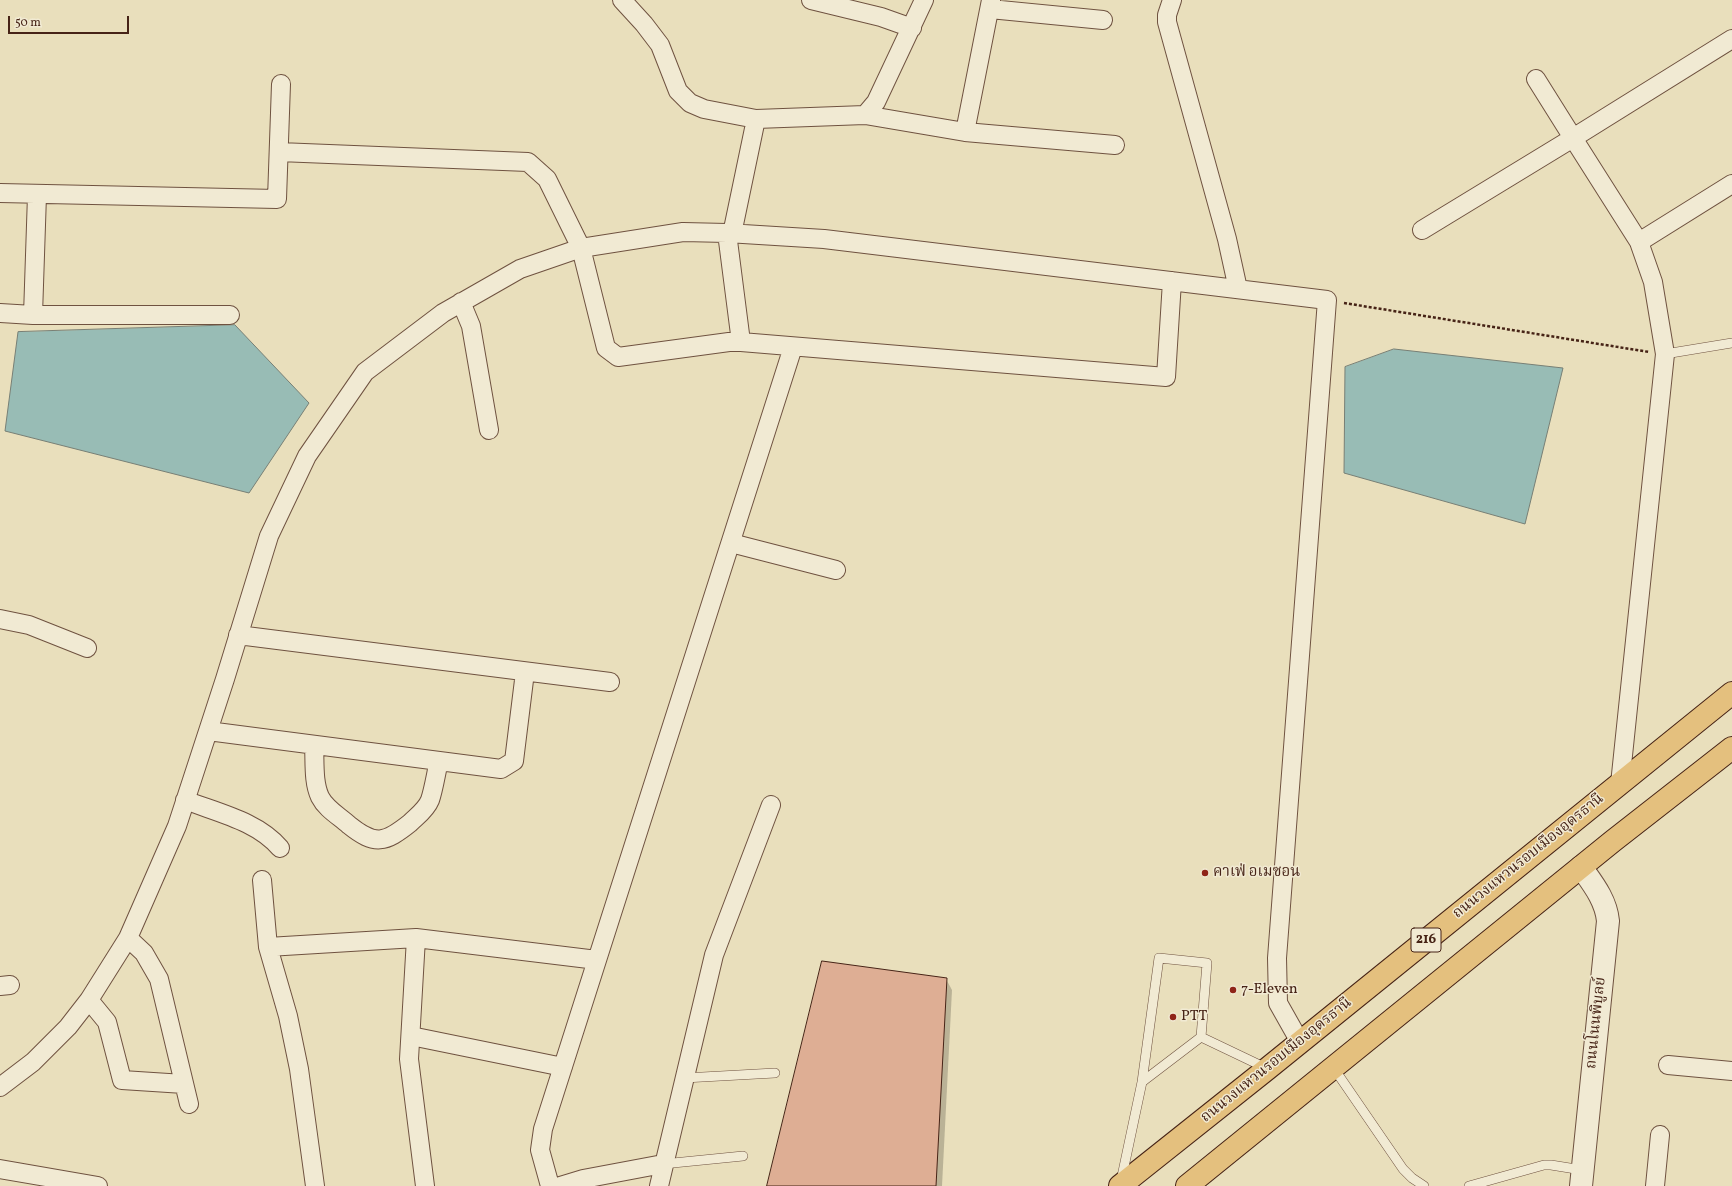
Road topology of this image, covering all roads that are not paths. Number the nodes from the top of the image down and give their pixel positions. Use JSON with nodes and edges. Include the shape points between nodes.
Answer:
{"nodes":[{"id":1,"x":622,"y":0,"type":"edge"},
{"id":2,"x":811,"y":0,"type":"edge"},
{"id":3,"x":924,"y":0,"type":"edge"},
{"id":4,"x":1172,"y":0,"type":"edge"},
{"id":5,"x":991,"y":4,"type":"edge"},
{"id":6,"x":1103,"y":20,"type":"dead end"},
{"id":7,"x":912,"y":28,"type":"junction"},
{"id":8,"x":1732,"y":39,"type":"edge"},
{"id":9,"x":1536,"y":80,"type":"dead end"},
{"id":10,"x":281,"y":84,"type":"dead end"},
{"id":11,"x":865,"y":115,"type":"junction"},
{"id":12,"x":756,"y":119,"type":"junction"},
{"id":13,"x":965,"y":132,"type":"junction"},
{"id":14,"x":1573,"y":138,"type":"junction"},
{"id":15,"x":1115,"y":146,"type":"dead end"},
{"id":16,"x":279,"y":152,"type":"junction"},
{"id":17,"x":1732,"y":184,"type":"edge"},
{"id":18,"x":0,"y":193,"type":"edge"},
{"id":19,"x":36,"y":194,"type":"junction"},
{"id":20,"x":1422,"y":230,"type":"dead end"},
{"id":21,"x":730,"y":233,"type":"junction"},
{"id":22,"x":1639,"y":242,"type":"junction"},
{"id":23,"x":581,"y":248,"type":"junction"},
{"id":24,"x":1172,"y":281,"type":"junction"},
{"id":25,"x":1236,"y":283,"type":"junction"},
{"id":26,"x":461,"y":302,"type":"junction"},
{"id":27,"x":0,"y":313,"type":"edge"},
{"id":28,"x":32,"y":314,"type":"junction"},
{"id":29,"x":230,"y":315,"type":"dead end"},
{"id":30,"x":741,"y":342,"type":"junction"},
{"id":31,"x":1732,"y":343,"type":"edge"},
{"id":32,"x":793,"y":347,"type":"junction"},
{"id":33,"x":1665,"y":354,"type":"junction"},
{"id":34,"x":489,"y":430,"type":"dead end"},
{"id":35,"x":731,"y":543,"type":"junction"},
{"id":36,"x":836,"y":570,"type":"dead end"},
{"id":37,"x":0,"y":619,"type":"edge"},
{"id":38,"x":238,"y":635,"type":"junction"},
{"id":39,"x":87,"y":648,"type":"dead end"},
{"id":40,"x":525,"y":672,"type":"junction"},
{"id":41,"x":610,"y":682,"type":"dead end"},
{"id":42,"x":1732,"y":694,"type":"edge"},
{"id":43,"x":208,"y":732,"type":"junction"},
{"id":44,"x":314,"y":745,"type":"junction"},
{"id":45,"x":1732,"y":748,"type":"edge"},
{"id":46,"x":438,"y":761,"type":"junction"},
{"id":47,"x":1620,"y":784,"type":"junction"},
{"id":48,"x":185,"y":800,"type":"junction"},
{"id":49,"x":771,"y":805,"type":"dead end"},
{"id":50,"x":280,"y":848,"type":"dead end"},
{"id":51,"x":1581,"y":867,"type":"junction"},
{"id":52,"x":262,"y":880,"type":"dead end"},
{"id":53,"x":128,"y":938,"type":"junction"},
{"id":54,"x":416,"y":938,"type":"junction"},
{"id":55,"x":268,"y":947,"type":"junction"},
{"id":56,"x":597,"y":960,"type":"junction"},
{"id":57,"x":89,"y":1000,"type":"junction"},
{"id":58,"x":410,"y":1036,"type":"junction"},
{"id":59,"x":1201,"y":1037,"type":"junction"},
{"id":60,"x":1300,"y":1042,"type":"junction"},
{"id":61,"x":1668,"y":1065,"type":"dead end"},
{"id":62,"x":1333,"y":1067,"type":"junction"},
{"id":63,"x":563,"y":1068,"type":"junction"},
{"id":64,"x":1267,"y":1069,"type":"junction"},
{"id":65,"x":1732,"y":1071,"type":"edge"},
{"id":66,"x":775,"y":1073,"type":"dead end"},
{"id":67,"x":684,"y":1078,"type":"junction"},
{"id":68,"x":1142,"y":1082,"type":"junction"},
{"id":69,"x":184,"y":1084,"type":"junction"},
{"id":70,"x":0,"y":1087,"type":"edge"},
{"id":71,"x":189,"y":1104,"type":"dead end"},
{"id":72,"x":1660,"y":1135,"type":"dead end"},
{"id":73,"x":743,"y":1156,"type":"dead end"},
{"id":74,"x":663,"y":1164,"type":"junction"},
{"id":75,"x":0,"y":1169,"type":"edge"},
{"id":76,"x":1582,"y":1178,"type":"edge"},
{"id":77,"x":98,"y":1186,"type":"edge"},
{"id":78,"x":315,"y":1186,"type":"edge"},
{"id":79,"x":425,"y":1186,"type":"edge"},
{"id":80,"x":550,"y":1186,"type":"edge"},
{"id":81,"x":560,"y":1186,"type":"edge"},
{"id":82,"x":659,"y":1186,"type":"edge"},
{"id":83,"x":1120,"y":1186,"type":"edge"},
{"id":84,"x":1187,"y":1186,"type":"edge"},
{"id":85,"x":1424,"y":1186,"type":"edge"},
{"id":86,"x":1469,"y":1186,"type":"edge"},
{"id":87,"x":1655,"y":1186,"type":"edge"}],
"edges":[{"from":1,"to":12,"type":"street","via":[[660,45],[678,91],[690,103],[704,109]]},
{"from":2,"to":7,"type":"street","via":[[881,17]]},
{"from":3,"to":7,"type":"street"},
{"from":4,"to":25,"type":"street","via":[[1167,22]]},
{"from":5,"to":6,"type":"street"},
{"from":5,"to":13,"type":"street"},
{"from":7,"to":11,"type":"street","via":[[876,102]]},
{"from":8,"to":14,"type":"street"},
{"from":9,"to":14,"type":"street"},
{"from":10,"to":16,"type":"street"},
{"from":11,"to":12,"type":"street"},
{"from":11,"to":13,"type":"street"},
{"from":12,"to":21,"type":"street"},
{"from":13,"to":15,"type":"street"},
{"from":14,"to":20,"type":"street"},
{"from":14,"to":22,"type":"street"},
{"from":16,"to":19,"type":"street","via":[[277,199]]},
{"from":16,"to":23,"type":"street","via":[[528,162],[547,179]]},
{"from":17,"to":22,"type":"street"},
{"from":18,"to":19,"type":"street"},
{"from":19,"to":28,"type":"street"},
{"from":21,"to":23,"type":"street","via":[[683,232]]},
{"from":21,"to":24,"type":"street","via":[[824,239]]},
{"from":21,"to":30,"type":"street"},
{"from":22,"to":33,"type":"street","via":[[1653,282]]},
{"from":23,"to":26,"type":"street","via":[[520,269]]},
{"from":23,"to":30,"type":"street","via":[[606,348],[618,357]]},
{"from":24,"to":25,"type":"street"},
{"from":24,"to":32,"type":"street","via":[[1166,376]]},
{"from":25,"to":60,"type":"street","via":[[1327,300],[1276,958],[1278,1004]]},
{"from":26,"to":34,"type":"street","via":[[471,326]]},
{"from":26,"to":38,"type":"street","via":[[365,372],[307,456],[269,536]]},
{"from":27,"to":28,"type":"street"},
{"from":28,"to":29,"type":"street"},
{"from":30,"to":32,"type":"street"},
{"from":31,"to":33,"type":"lane"},
{"from":32,"to":35,"type":"street"},
{"from":33,"to":47,"type":"street"},
{"from":35,"to":36,"type":"street"},
{"from":35,"to":56,"type":"street"},
{"from":37,"to":39,"type":"street","via":[[29,625]]},
{"from":38,"to":40,"type":"street"},
{"from":38,"to":43,"type":"street"},
{"from":40,"to":41,"type":"street"},
{"from":40,"to":46,"type":"street","via":[[514,761],[501,768]]},
{"from":42,"to":47,"type":"main road","name":"ถนนวงแหวนรอบเมืองอุดรธานี","number":"216"},
{"from":43,"to":44,"type":"street"},
{"from":43,"to":48,"type":"street"},
{"from":44,"to":46,"type":"street"},
{"from":44,"to":46,"type":"street","via":[[315,774],[326,806],[357,832],[373,839],[390,838],[426,808]]},
{"from":45,"to":51,"type":"main road","number":"216"},
{"from":47,"to":60,"type":"main road","name":"ถนนวงแหวนรอบเมืองอุดรธานี","number":"216"},
{"from":48,"to":50,"type":"street","via":[[256,827]]},
{"from":48,"to":53,"type":"street","via":[[177,826]]},
{"from":49,"to":67,"type":"street","via":[[714,955]]},
{"from":51,"to":62,"type":"main road","number":"216"},
{"from":51,"to":76,"type":"street","name":"ถนนโนนพิบูลย์","via":[[1602,897],[1608,921]]},
{"from":52,"to":55,"type":"street"},
{"from":53,"to":57,"type":"street"},
{"from":53,"to":69,"type":"street","via":[[144,953],[159,980]]},
{"from":54,"to":55,"type":"street"},
{"from":54,"to":56,"type":"street"},
{"from":54,"to":58,"type":"street"},
{"from":55,"to":78,"type":"street","via":[[290,1024],[299,1069]]},
{"from":56,"to":63,"type":"street"},
{"from":57,"to":69,"type":"street","via":[[107,1022],[122,1080]]},
{"from":57,"to":70,"type":"street","via":[[68,1027],[33,1062]]},
{"from":58,"to":63,"type":"street"},
{"from":58,"to":79,"type":"street","via":[[409,1059]]},
{"from":59,"to":64,"type":"lane"},
{"from":59,"to":68,"type":"lane"},
{"from":59,"to":68,"type":"lane","via":[[1207,963],[1159,958]]},
{"from":60,"to":64,"type":"main road","name":"ถนนวงแหวนรอบเมืองอุดรธานี","number":"216"},
{"from":61,"to":65,"type":"street"},
{"from":62,"to":84,"type":"main road","number":"216"},
{"from":62,"to":85,"type":"lane","via":[[1403,1169]]},
{"from":63,"to":80,"type":"street","via":[[543,1129],[540,1150]]},
{"from":64,"to":83,"type":"main road","name":"ถนนวงแหวนรอบเมืองอุดรธานี","number":"216"},
{"from":66,"to":67,"type":"lane"},
{"from":67,"to":74,"type":"street"},
{"from":68,"to":83,"type":"lane"},
{"from":69,"to":71,"type":"street"},
{"from":72,"to":87,"type":"street"},
{"from":73,"to":74,"type":"lane"},
{"from":74,"to":81,"type":"street","via":[[583,1179]]},
{"from":74,"to":82,"type":"street"},
{"from":75,"to":77,"type":"street"},
{"from":76,"to":86,"type":"lane","via":[[1551,1165],[1544,1165]]}]}
